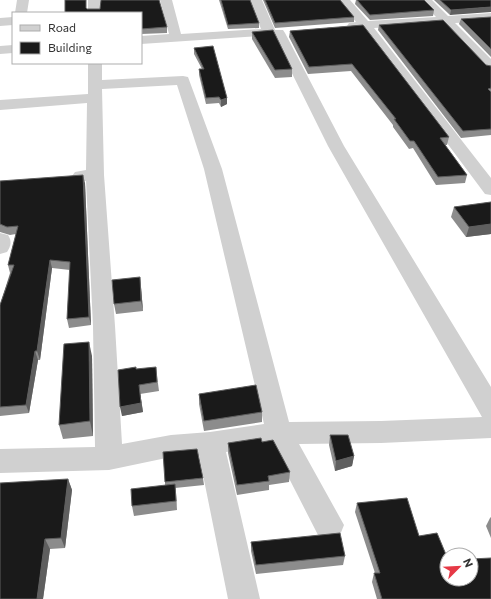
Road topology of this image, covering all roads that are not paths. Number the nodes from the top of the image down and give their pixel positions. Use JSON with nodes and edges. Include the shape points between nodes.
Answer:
{"nodes":[{"id":1,"x":23,"y":0,"type":"edge"},
{"id":2,"x":94,"y":0,"type":"edge"},
{"id":3,"x":166,"y":0,"type":"edge"},
{"id":4,"x":256,"y":0,"type":"edge"},
{"id":5,"x":344,"y":0,"type":"edge"},
{"id":6,"x":426,"y":0,"type":"edge"},
{"id":7,"x":21,"y":12,"type":"edge"},
{"id":8,"x":94,"y":12,"type":"edge"},
{"id":9,"x":491,"y":17,"type":"edge"},
{"id":10,"x":445,"y":20,"type":"junction"},
{"id":11,"x":12,"y":21,"type":"edge"},
{"id":12,"x":0,"y":22,"type":"edge"},
{"id":13,"x":365,"y":25,"type":"junction"},
{"id":14,"x":341,"y":27,"type":"edge"},
{"id":15,"x":281,"y":32,"type":"junction"},
{"id":16,"x":176,"y":38,"type":"junction"},
{"id":17,"x":142,"y":40,"type":"edge"},
{"id":18,"x":12,"y":49,"type":"edge"},
{"id":19,"x":0,"y":50,"type":"edge"},
{"id":20,"x":95,"y":64,"type":"edge"},
{"id":21,"x":491,"y":67,"type":"edge"},
{"id":22,"x":96,"y":92,"type":"junction"},
{"id":23,"x":0,"y":105,"type":"edge"},
{"id":24,"x":94,"y":175,"type":"junction"},
{"id":25,"x":65,"y":178,"type":"edge"},
{"id":26,"x":491,"y":190,"type":"edge"},
{"id":27,"x":491,"y":409,"type":"edge"},
{"id":28,"x":491,"y":427,"type":"edge"},
{"id":29,"x":280,"y":433,"type":"junction"},
{"id":30,"x":210,"y":443,"type":"junction"},
{"id":31,"x":109,"y":458,"type":"junction"},
{"id":32,"x":0,"y":461,"type":"edge"},
{"id":33,"x":329,"y":525,"type":"dead end"},
{"id":34,"x":244,"y":599,"type":"edge"}],
"edges":[{"from":1,"to":7,"type":"street"},
{"from":2,"to":8,"type":"street"},
{"from":3,"to":16,"type":"street"},
{"from":4,"to":15,"type":"street"},
{"from":5,"to":13,"type":"street"},
{"from":6,"to":10,"type":"street"},
{"from":9,"to":10,"type":"street"},
{"from":10,"to":13,"type":"street"},
{"from":10,"to":21,"type":"street"},
{"from":11,"to":12,"type":"street"},
{"from":13,"to":14,"type":"street"},
{"from":13,"to":26,"type":"street"},
{"from":15,"to":16,"type":"street"},
{"from":15,"to":27,"type":"street","via":[[336,146]]},
{"from":16,"to":17,"type":"street"},
{"from":18,"to":19,"type":"street"},
{"from":20,"to":22,"type":"street"},
{"from":22,"to":23,"type":"street"},
{"from":22,"to":24,"type":"street"},
{"from":22,"to":29,"type":"street","via":[[183,80],[213,169]]},
{"from":24,"to":25,"type":"street"},
{"from":24,"to":31,"type":"street"},
{"from":28,"to":29,"type":"street"},
{"from":29,"to":30,"type":"street"},
{"from":29,"to":33,"type":"street"},
{"from":30,"to":31,"type":"street","via":[[171,446]]},
{"from":30,"to":34,"type":"street"},
{"from":31,"to":32,"type":"street"}]}
